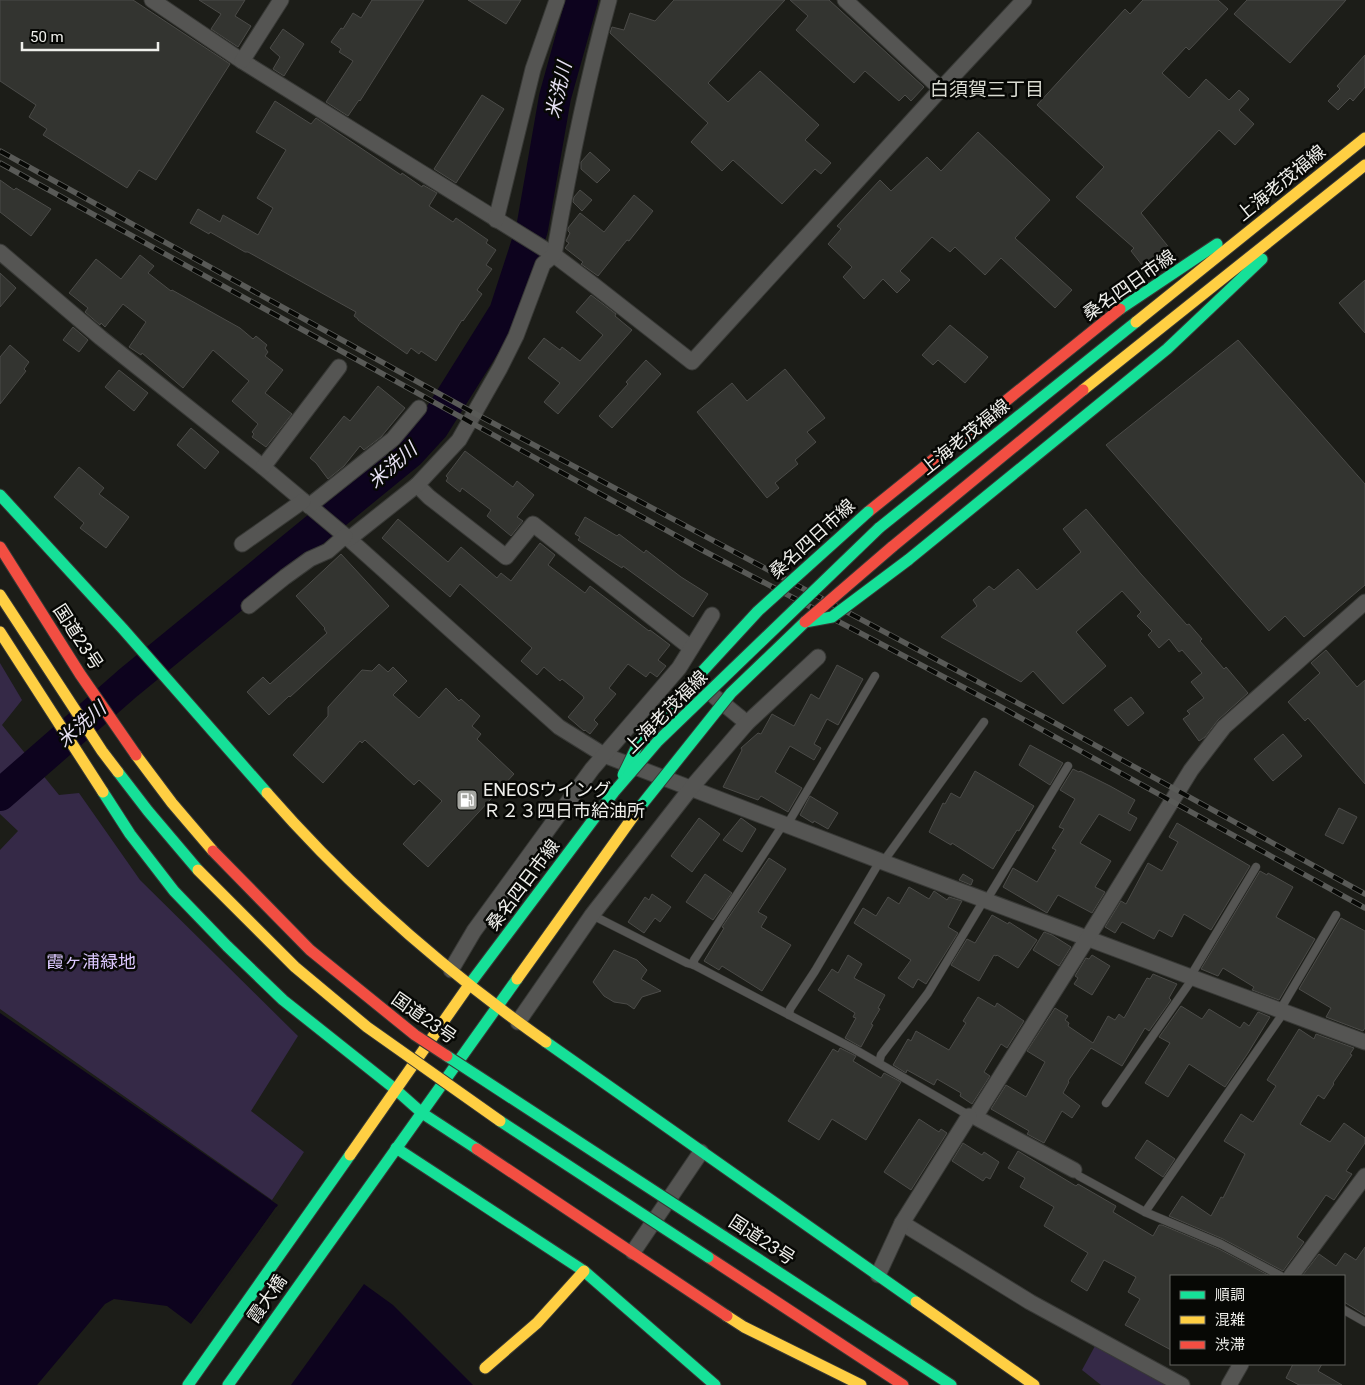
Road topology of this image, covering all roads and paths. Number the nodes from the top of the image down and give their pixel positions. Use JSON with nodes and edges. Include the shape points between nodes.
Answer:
{"nodes":[{"id":1,"x":152,"y":0,"type":"edge"},
{"id":2,"x":281,"y":0,"type":"edge"},
{"id":3,"x":557,"y":0,"type":"edge"},
{"id":4,"x":609,"y":0,"type":"edge"},
{"id":5,"x":846,"y":0,"type":"edge"},
{"id":6,"x":1024,"y":0,"type":"edge"},
{"id":7,"x":242,"y":61,"type":"junction"},
{"id":8,"x":941,"y":88,"type":"junction"},
{"id":9,"x":1365,"y":126,"type":"edge"},
{"id":10,"x":1365,"y":138,"type":"edge"},
{"id":11,"x":1365,"y":165,"type":"edge"},
{"id":12,"x":1365,"y":173,"type":"edge"},
{"id":13,"x":502,"y":223,"type":"junction"},
{"id":14,"x":0,"y":252,"type":"edge"},
{"id":15,"x":551,"y":254,"type":"junction"},
{"id":16,"x":338,"y":367,"type":"dead end"},
{"id":17,"x":418,"y":408,"type":"dead end"},
{"id":18,"x":262,"y":467,"type":"junction"},
{"id":19,"x":417,"y":485,"type":"junction"},
{"id":20,"x":0,"y":495,"type":"edge"},
{"id":21,"x":306,"y":503,"type":"junction"},
{"id":22,"x":345,"y":536,"type":"junction"},
{"id":23,"x":242,"y":544,"type":"dead end"},
{"id":24,"x":0,"y":547,"type":"edge"},
{"id":25,"x":0,"y":595,"type":"edge"},
{"id":26,"x":1365,"y":602,"type":"edge"},
{"id":27,"x":248,"y":606,"type":"dead end"},
{"id":28,"x":712,"y":615,"type":"dead end"},
{"id":29,"x":805,"y":622,"type":"junction"},
{"id":30,"x":0,"y":632,"type":"edge"},
{"id":31,"x":691,"y":648,"type":"junction"},
{"id":32,"x":818,"y":657,"type":"dead end"},
{"id":33,"x":679,"y":668,"type":"junction"},
{"id":34,"x":875,"y":676,"type":"dead end"},
{"id":35,"x":984,"y":722,"type":"dead end"},
{"id":36,"x":747,"y":723,"type":"junction"},
{"id":37,"x":604,"y":755,"type":"junction"},
{"id":38,"x":1068,"y":766,"type":"dead end"},
{"id":39,"x":691,"y":788,"type":"junction"},
{"id":40,"x":614,"y":792,"type":"junction"},
{"id":41,"x":786,"y":824,"type":"junction"},
{"id":42,"x":882,"y":862,"type":"junction"},
{"id":43,"x":1256,"y":867,"type":"dead end"},
{"id":44,"x":985,"y":900,"type":"junction"},
{"id":45,"x":592,"y":915,"type":"junction"},
{"id":46,"x":1336,"y":915,"type":"dead end"},
{"id":47,"x":1088,"y":939,"type":"junction"},
{"id":48,"x":694,"y":965,"type":"junction"},
{"id":49,"x":451,"y":970,"type":"junction"},
{"id":50,"x":1192,"y":978,"type":"junction"},
{"id":51,"x":469,"y":986,"type":"junction"},
{"id":52,"x":498,"y":1008,"type":"junction"},
{"id":53,"x":1282,"y":1011,"type":"junction"},
{"id":54,"x":788,"y":1015,"type":"junction"},
{"id":55,"x":518,"y":1022,"type":"junction"},
{"id":56,"x":1365,"y":1042,"type":"edge"},
{"id":57,"x":879,"y":1063,"type":"junction"},
{"id":58,"x":395,"y":1089,"type":"junction"},
{"id":59,"x":1106,"y":1103,"type":"dead end"},
{"id":60,"x":422,"y":1113,"type":"junction"},
{"id":61,"x":972,"y":1117,"type":"junction"},
{"id":62,"x":396,"y":1148,"type":"junction"},
{"id":63,"x":701,"y":1152,"type":"junction"},
{"id":64,"x":1074,"y":1170,"type":"joint"},
{"id":65,"x":1365,"y":1176,"type":"edge"},
{"id":66,"x":1145,"y":1212,"type":"junction"},
{"id":67,"x":902,"y":1223,"type":"junction"},
{"id":68,"x":633,"y":1252,"type":"junction"},
{"id":69,"x":584,"y":1271,"type":"junction"},
{"id":70,"x":878,"y":1275,"type":"junction"},
{"id":71,"x":1279,"y":1275,"type":"edge"},
{"id":72,"x":1292,"y":1275,"type":"edge"},
{"id":73,"x":1345,"y":1311,"type":"edge"},
{"id":74,"x":1365,"y":1322,"type":"edge"},
{"id":75,"x":1240,"y":1365,"type":"edge"},
{"id":76,"x":485,"y":1368,"type":"dead end"},
{"id":77,"x":188,"y":1385,"type":"edge"},
{"id":78,"x":228,"y":1385,"type":"edge"},
{"id":79,"x":715,"y":1385,"type":"edge"},
{"id":80,"x":861,"y":1385,"type":"edge"},
{"id":81,"x":903,"y":1385,"type":"edge"},
{"id":82,"x":951,"y":1385,"type":"edge"},
{"id":83,"x":1034,"y":1385,"type":"edge"},
{"id":84,"x":1182,"y":1385,"type":"edge"},
{"id":85,"x":1229,"y":1385,"type":"edge"}],
"edges":[{"from":1,"to":7,"type":"street"},
{"from":2,"to":7,"type":"street"},
{"from":3,"to":13,"type":"street","via":[[533,69]]},
{"from":4,"to":15,"type":"street","via":[[572,150]]},
{"from":5,"to":8,"type":"street"},
{"from":6,"to":8,"type":"street"},
{"from":7,"to":13,"type":"street"},
{"from":8,"to":15,"type":"street","via":[[692,362]]},
{"from":9,"to":40,"type":"main road","name":"桑名四日市線","bridge":true,"via":[[1205,253],[1128,303],[868,512],[758,611],[641,738]]},
{"from":10,"to":40,"type":"main road","name":"上海老茂福線","bridge":true,"via":[[880,528],[658,741]]},
{"from":11,"to":29,"type":"main road","bridge":true,"via":[[892,547]]},
{"from":12,"to":29,"type":"main road","bridge":true,"via":[[1276,246],[1167,349],[908,560],[832,617]]},
{"from":13,"to":15,"type":"street"},
{"from":14,"to":18,"type":"street"},
{"from":15,"to":19,"type":"street","via":[[543,264],[516,336],[470,422],[459,440]]},
{"from":16,"to":18,"type":"street"},
{"from":17,"to":21,"type":"street","via":[[393,439]]},
{"from":18,"to":21,"type":"street"},
{"from":19,"to":22,"type":"street"},
{"from":19,"to":31,"type":"street","via":[[429,498],[506,556],[533,524]]},
{"from":20,"to":49,"type":"main road","via":[[285,814],[412,938]]},
{"from":21,"to":22,"type":"street"},
{"from":21,"to":23,"type":"street"},
{"from":22,"to":27,"type":"street"},
{"from":22,"to":37,"type":"street","via":[[552,722]]},
{"from":24,"to":82,"type":"main road","name":"国道23号","bridge":true,"via":[[81,674],[166,796],[213,851],[310,950],[415,1035]]},
{"from":25,"to":81,"type":"main road","bridge":true,"via":[[102,751],[148,810],[198,870],[295,967],[367,1027],[477,1106]]},
{"from":26,"to":47,"type":"street","via":[[1224,727],[1191,770]]},
{"from":28,"to":31,"type":"street"},
{"from":29,"to":52,"type":"main road","bridge":true,"via":[[731,693],[640,807]]},
{"from":30,"to":58,"type":"main road","via":[[130,834],[174,891],[283,1000]]},
{"from":31,"to":33,"type":"street"},
{"from":32,"to":36,"type":"street"},
{"from":33,"to":36,"type":"street"},
{"from":33,"to":37,"type":"street"},
{"from":34,"to":41,"type":"lane"},
{"from":35,"to":42,"type":"lane"},
{"from":36,"to":39,"type":"street"},
{"from":37,"to":39,"type":"street"},
{"from":37,"to":49,"type":"street","via":[[474,931]]},
{"from":38,"to":44,"type":"lane"},
{"from":39,"to":41,"type":"street"},
{"from":39,"to":45,"type":"street"},
{"from":40,"to":51,"type":"main road","name":"桑名四日市線"},
{"from":41,"to":42,"type":"street"},
{"from":41,"to":48,"type":"lane","via":[[694,960]]},
{"from":42,"to":44,"type":"street"},
{"from":42,"to":54,"type":"lane"},
{"from":43,"to":50,"type":"lane"},
{"from":44,"to":47,"type":"street"},
{"from":44,"to":57,"type":"lane","via":[[928,993],[881,1055]]},
{"from":45,"to":48,"type":"lane"},
{"from":45,"to":55,"type":"street"},
{"from":46,"to":53,"type":"lane"},
{"from":47,"to":50,"type":"street"},
{"from":47,"to":61,"type":"street"},
{"from":48,"to":54,"type":"lane"},
{"from":49,"to":51,"type":"main road"},
{"from":50,"to":53,"type":"street"},
{"from":50,"to":59,"type":"lane"},
{"from":51,"to":52,"type":"main road"},
{"from":51,"to":58,"type":"main road","name":"桑名四日市線"},
{"from":52,"to":55,"type":"main road"},
{"from":52,"to":60,"type":"main road"},
{"from":53,"to":56,"type":"street"},
{"from":53,"to":66,"type":"lane"},
{"from":54,"to":57,"type":"lane"},
{"from":55,"to":63,"type":"main road"},
{"from":57,"to":61,"type":"lane"},
{"from":58,"to":60,"type":"main road"},
{"from":58,"to":77,"type":"main road","name":"桑名四日市線"},
{"from":60,"to":62,"type":"main road","name":"霞大橋"},
{"from":60,"to":68,"type":"main road"},
{"from":61,"to":64,"type":"street"},
{"from":61,"to":67,"type":"street"},
{"from":62,"to":69,"type":"main road"},
{"from":62,"to":78,"type":"main road","name":"霞大橋"},
{"from":63,"to":68,"type":"street"},
{"from":63,"to":70,"type":"main road"},
{"from":64,"to":66,"type":"lane","via":[[1079,1176]]},
{"from":65,"to":72,"type":"street"},
{"from":66,"to":71,"type":"lane","via":[[1221,1244]]},
{"from":67,"to":70,"type":"street"},
{"from":67,"to":84,"type":"street","via":[[1030,1302]]},
{"from":68,"to":80,"type":"main road","via":[[744,1327]]},
{"from":69,"to":76,"type":"main road","via":[[537,1323]]},
{"from":69,"to":79,"type":"main road"},
{"from":70,"to":83,"type":"main road"},
{"from":73,"to":74,"type":"lane"},
{"from":75,"to":85,"type":"street"}]}
